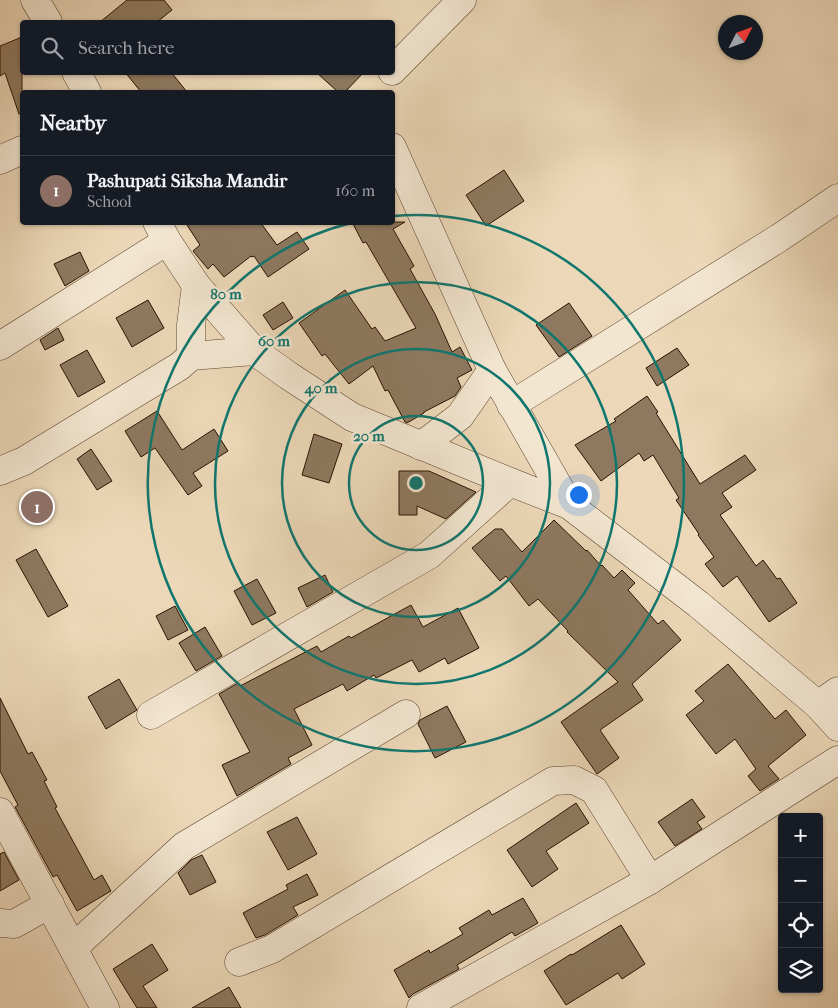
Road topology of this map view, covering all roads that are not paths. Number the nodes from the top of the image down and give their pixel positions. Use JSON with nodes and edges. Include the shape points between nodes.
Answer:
{"nodes":[{"id":1,"x":35,"y":0,"type":"edge"},
{"id":2,"x":462,"y":0,"type":"edge"},
{"id":3,"x":47,"y":20,"type":"edge"},
{"id":4,"x":395,"y":69,"type":"edge"},
{"id":5,"x":78,"y":75,"type":"edge"},
{"id":6,"x":389,"y":75,"type":"edge"},
{"id":7,"x":86,"y":90,"type":"edge"},
{"id":8,"x":385,"y":90,"type":"edge"},
{"id":9,"x":20,"y":151,"type":"edge"},
{"id":10,"x":395,"y":154,"type":"edge"},
{"id":11,"x":0,"y":160,"type":"edge"},
{"id":12,"x":838,"y":198,"type":"edge"},
{"id":13,"x":162,"y":232,"type":"edge"},
{"id":14,"x":196,"y":285,"type":"junction"},
{"id":15,"x":0,"y":346,"type":"edge"},
{"id":16,"x":254,"y":351,"type":"junction"},
{"id":17,"x":191,"y":356,"type":"junction"},
{"id":18,"x":492,"y":370,"type":"junction"},
{"id":19,"x":511,"y":405,"type":"junction"},
{"id":20,"x":421,"y":446,"type":"junction"},
{"id":21,"x":0,"y":471,"type":"edge"},
{"id":22,"x":510,"y":482,"type":"junction"},
{"id":23,"x":569,"y":505,"type":"junction"},
{"id":24,"x":828,"y":698,"type":"edge"},
{"id":25,"x":406,"y":714,"type":"dead end"},
{"id":26,"x":151,"y":715,"type":"dead end"},
{"id":27,"x":838,"y":727,"type":"edge"},
{"id":28,"x":838,"y":760,"type":"edge"},
{"id":29,"x":0,"y":812,"type":"edge"},
{"id":30,"x":650,"y":880,"type":"junction"},
{"id":31,"x":50,"y":904,"type":"junction"},
{"id":32,"x":0,"y":923,"type":"edge"},
{"id":33,"x":73,"y":948,"type":"junction"},
{"id":34,"x":239,"y":962,"type":"dead end"},
{"id":35,"x":105,"y":1008,"type":"edge"},
{"id":36,"x":421,"y":1008,"type":"edge"}],
"edges":[{"from":1,"to":3,"type":"street"},
{"from":2,"to":4,"type":"street"},
{"from":5,"to":7,"type":"street"},
{"from":6,"to":8,"type":"street"},
{"from":9,"to":11,"type":"street"},
{"from":10,"to":18,"type":"street"},
{"from":12,"to":19,"type":"street"},
{"from":13,"to":14,"type":"street"},
{"from":13,"to":15,"type":"street"},
{"from":14,"to":16,"type":"street"},
{"from":14,"to":17,"type":"street"},
{"from":16,"to":17,"type":"street"},
{"from":16,"to":20,"type":"street","via":[[352,418]]},
{"from":17,"to":21,"type":"street","via":[[172,371],[24,460]]},
{"from":18,"to":19,"type":"street"},
{"from":18,"to":20,"type":"street","via":[[460,416]]},
{"from":19,"to":23,"type":"street"},
{"from":20,"to":22,"type":"street"},
{"from":22,"to":23,"type":"street"},
{"from":22,"to":26,"type":"street","via":[[429,555]]},
{"from":23,"to":24,"type":"street"},
{"from":24,"to":27,"type":"street"},
{"from":25,"to":33,"type":"street","via":[[184,846]]},
{"from":28,"to":30,"type":"street"},
{"from":29,"to":31,"type":"street"},
{"from":30,"to":34,"type":"street","via":[[594,790],[574,780],[553,781],[272,949]]},
{"from":30,"to":36,"type":"street"},
{"from":31,"to":32,"type":"street","via":[[14,924]]},
{"from":31,"to":33,"type":"street"},
{"from":33,"to":35,"type":"street"}]}
